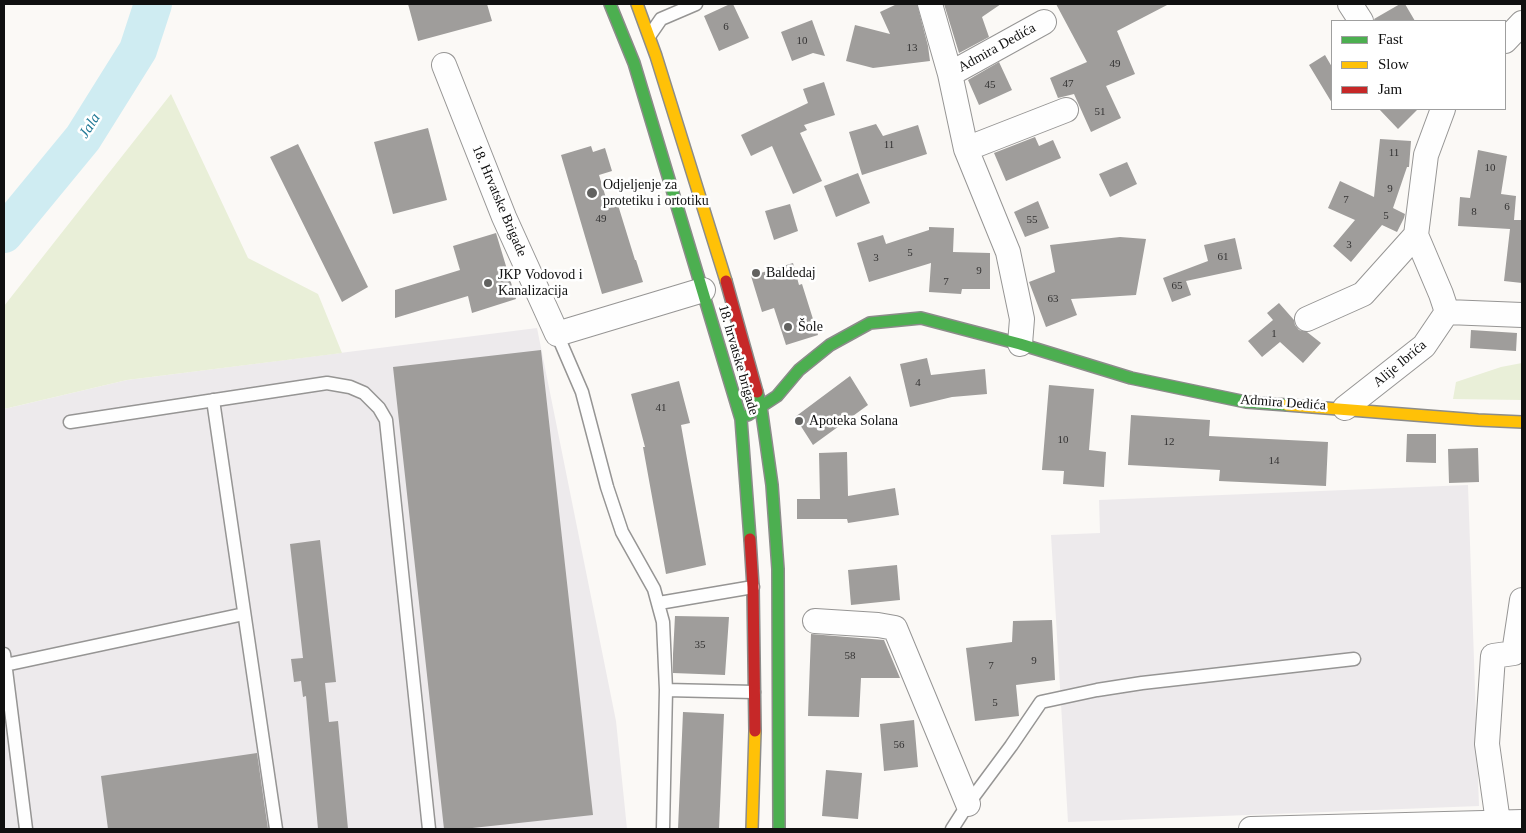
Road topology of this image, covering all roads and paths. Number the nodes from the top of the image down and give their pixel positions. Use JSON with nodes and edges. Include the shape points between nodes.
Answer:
{"nodes":[{"id":1,"x":610,"y":4,"type":"edge"},
{"id":2,"x":637,"y":4,"type":"edge"},
{"id":3,"x":696,"y":4,"type":"edge"},
{"id":4,"x":930,"y":4,"type":"edge"},
{"id":5,"x":1350,"y":4,"type":"edge"},
{"id":6,"x":1360,"y":20,"type":"edge"},
{"id":7,"x":1044,"y":22,"type":"dead end"},
{"id":8,"x":1522,"y":23,"type":"edge"},
{"id":9,"x":648,"y":37,"type":"junction"},
{"id":10,"x":1506,"y":40,"type":"edge"},
{"id":11,"x":444,"y":65,"type":"dead end"},
{"id":12,"x":950,"y":74,"type":"junction"},
{"id":13,"x":1066,"y":110,"type":"dead end"},
{"id":14,"x":1443,"y":110,"type":"edge"},
{"id":15,"x":966,"y":149,"type":"junction"},
{"id":16,"x":1416,"y":235,"type":"junction"},
{"id":17,"x":703,"y":290,"type":"junction"},
{"id":18,"x":1447,"y":312,"type":"junction"},
{"id":19,"x":1522,"y":315,"type":"edge"},
{"id":20,"x":1307,"y":319,"type":"dead end"},
{"id":21,"x":557,"y":334,"type":"junction"},
{"id":22,"x":1020,"y":344,"type":"junction"},
{"id":23,"x":213,"y":400,"type":"junction"},
{"id":24,"x":762,"y":408,"type":"junction"},
{"id":25,"x":1345,"y":408,"type":"junction"},
{"id":26,"x":741,"y":419,"type":"junction"},
{"id":27,"x":70,"y":422,"type":"dead end"},
{"id":28,"x":1522,"y":422,"type":"edge"},
{"id":29,"x":754,"y":587,"type":"junction"},
{"id":30,"x":1522,"y":600,"type":"edge"},
{"id":31,"x":659,"y":603,"type":"junction"},
{"id":32,"x":244,"y":614,"type":"junction"},
{"id":33,"x":815,"y":621,"type":"dead end"},
{"id":34,"x":4,"y":659,"type":"edge"},
{"id":35,"x":1354,"y":659,"type":"dead end"},
{"id":36,"x":666,"y":690,"type":"junction"},
{"id":37,"x":754,"y":692,"type":"junction"},
{"id":38,"x":968,"y":804,"type":"junction"},
{"id":39,"x":1498,"y":822,"type":"junction"},
{"id":40,"x":1522,"y":822,"type":"edge"},
{"id":41,"x":26,"y":829,"type":"edge"},
{"id":42,"x":276,"y":829,"type":"edge"},
{"id":43,"x":429,"y":829,"type":"edge"},
{"id":44,"x":663,"y":829,"type":"edge"},
{"id":45,"x":752,"y":829,"type":"edge"},
{"id":46,"x":779,"y":829,"type":"edge"},
{"id":47,"x":952,"y":829,"type":"edge"},
{"id":48,"x":1251,"y":829,"type":"edge"},
{"id":49,"x":1261,"y":829,"type":"edge"}],
"edges":[{"from":1,"to":17,"type":"main road","name":"18. hrvatske brigade","via":[[634,63]]},
{"from":2,"to":9,"type":"main road","name":"18. hrvatske brigade"},
{"from":3,"to":9,"type":"lane","via":[[661,19]]},
{"from":4,"to":12,"type":"street","name":"Admira Dedića"},
{"from":5,"to":6,"type":"street"},
{"from":7,"to":12,"type":"street","name":"Admira Dedića"},
{"from":8,"to":10,"type":"street"},
{"from":9,"to":24,"type":"main road","name":"18. hrvatske brigade","via":[[724,273]]},
{"from":11,"to":21,"type":"street","name":"18. Hrvatske Brigade","via":[[504,217]]},
{"from":12,"to":15,"type":"street","name":"Admira Dedića"},
{"from":13,"to":15,"type":"street"},
{"from":14,"to":16,"type":"street","via":[[1426,155]]},
{"from":15,"to":22,"type":"street","name":"Admira Dedića","via":[[1008,252],[1022,319]]},
{"from":16,"to":18,"type":"street"},
{"from":16,"to":20,"type":"street","via":[[1363,294]]},
{"from":17,"to":21,"type":"street"},
{"from":17,"to":26,"type":"main road","name":"18. hrvatske brigade"},
{"from":18,"to":19,"type":"street"},
{"from":18,"to":25,"type":"street","name":"Alije Ibrića","via":[[1424,346]]},
{"from":21,"to":31,"type":"lane","via":[[582,392],[622,532],[648,576]]},
{"from":22,"to":24,"type":"main road","name":"Admira Dedića","via":[[921,318],[870,323],[830,345],[799,370]]},
{"from":22,"to":25,"type":"main road","name":"Admira Dedića","via":[[1132,378],[1246,402]]},
{"from":23,"to":27,"type":"lane"},
{"from":23,"to":32,"type":"lane"},
{"from":23,"to":43,"type":"lane","via":[[327,383],[364,393],[380,408],[386,420]]},
{"from":24,"to":26,"type":"main road","name":"Admira Dedića"},
{"from":24,"to":46,"type":"main road","name":"18. hrvatske brigade","via":[[778,569]]},
{"from":25,"to":28,"type":"main road","name":"Admira Dedića"},
{"from":26,"to":29,"type":"main road","name":"18. hrvatske brigade"},
{"from":29,"to":31,"type":"lane"},
{"from":29,"to":37,"type":"main road","name":"18. hrvatske brigade"},
{"from":30,"to":39,"type":"street","via":[[1514,653],[1493,656],[1487,744]]},
{"from":31,"to":36,"type":"lane","via":[[665,641]]},
{"from":32,"to":34,"type":"lane"},
{"from":32,"to":42,"type":"lane"},
{"from":33,"to":38,"type":"street","via":[[895,628]]},
{"from":34,"to":41,"type":"lane"},
{"from":35,"to":38,"type":"lane","via":[[1142,683],[1041,702]]},
{"from":36,"to":37,"type":"lane"},
{"from":36,"to":44,"type":"lane"},
{"from":37,"to":45,"type":"main road","name":"18. hrvatske brigade"},
{"from":38,"to":47,"type":"lane"},
{"from":39,"to":40,"type":"street"},
{"from":39,"to":49,"type":"street"},
{"from":48,"to":49,"type":"street"}]}
